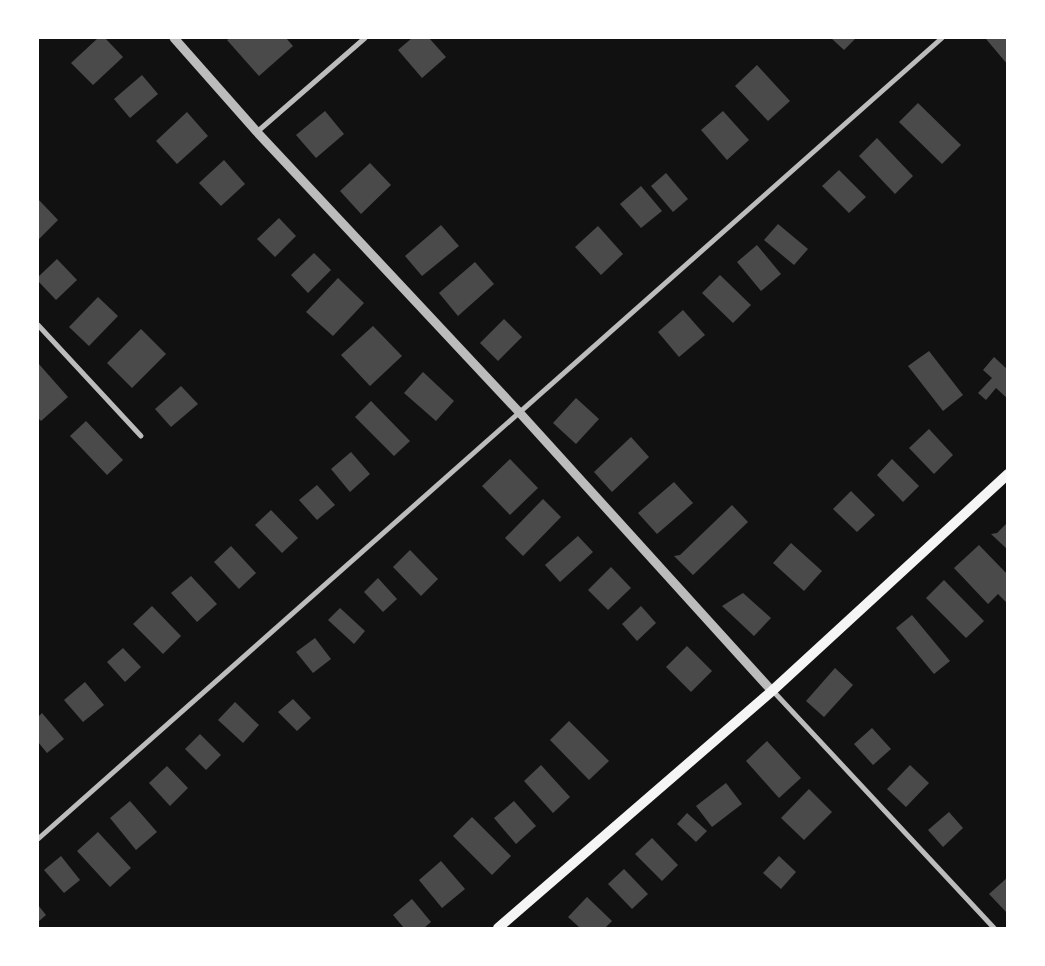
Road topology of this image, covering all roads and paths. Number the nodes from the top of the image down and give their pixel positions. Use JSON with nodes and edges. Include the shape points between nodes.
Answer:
{"nodes":[{"id":1,"x":174,"y":38,"type":"edge"},
{"id":2,"x":365,"y":38,"type":"edge"},
{"id":3,"x":942,"y":38,"type":"edge"},
{"id":4,"x":257,"y":132,"type":"junction"},
{"id":5,"x":38,"y":324,"type":"edge"},
{"id":6,"x":519,"y":412,"type":"junction"},
{"id":7,"x":141,"y":436,"type":"dead end"},
{"id":8,"x":1008,"y":474,"type":"edge"},
{"id":9,"x":772,"y":691,"type":"junction"},
{"id":10,"x":38,"y":838,"type":"edge"},
{"id":11,"x":498,"y":928,"type":"edge"},
{"id":12,"x":994,"y":928,"type":"edge"}],
"edges":[{"from":1,"to":4,"type":"street"},
{"from":2,"to":4,"type":"street"},
{"from":3,"to":6,"type":"street"},
{"from":4,"to":6,"type":"street"},
{"from":5,"to":7,"type":"street"},
{"from":6,"to":9,"type":"street"},
{"from":6,"to":10,"type":"street"},
{"from":8,"to":9,"type":"main road"},
{"from":9,"to":11,"type":"main road"},
{"from":9,"to":12,"type":"street"}]}
